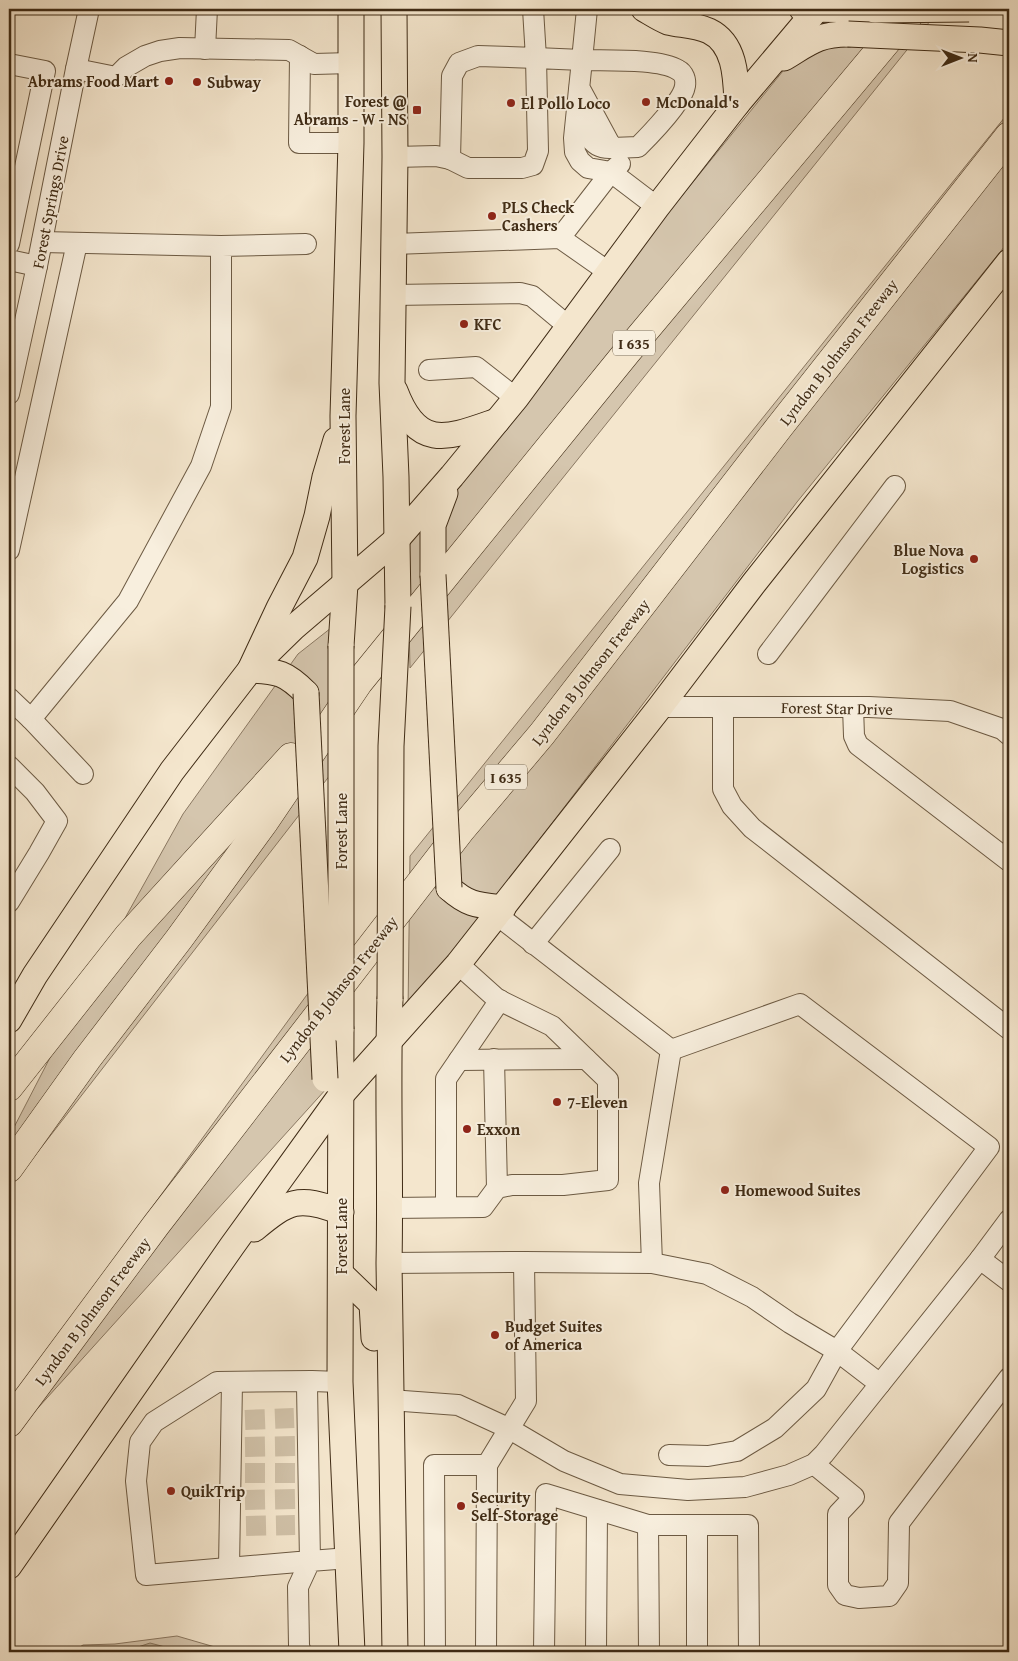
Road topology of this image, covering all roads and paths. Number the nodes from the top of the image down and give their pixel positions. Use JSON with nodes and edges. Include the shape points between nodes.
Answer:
{"nodes":[{"id":1,"x":89,"y":9,"type":"edge"},
{"id":2,"x":207,"y":9,"type":"edge"},
{"id":3,"x":351,"y":9,"type":"edge"},
{"id":4,"x":394,"y":9,"type":"edge"},
{"id":5,"x":534,"y":9,"type":"edge"},
{"id":6,"x":587,"y":9,"type":"edge"},
{"id":7,"x":644,"y":9,"type":"edge"},
{"id":8,"x":811,"y":9,"type":"edge"},
{"id":9,"x":914,"y":9,"type":"edge"},
{"id":10,"x":968,"y":9,"type":"edge"},
{"id":11,"x":875,"y":10,"type":"edge"},
{"id":12,"x":1009,"y":43,"type":"edge"},
{"id":13,"x":205,"y":48,"type":"junction"},
{"id":14,"x":300,"y":56,"type":"junction"},
{"id":15,"x":536,"y":58,"type":"junction"},
{"id":16,"x":582,"y":60,"type":"junction"},
{"id":17,"x":351,"y":63,"type":"junction"},
{"id":18,"x":9,"y":64,"type":"edge"},
{"id":19,"x":767,"y":68,"type":"junction"},
{"id":20,"x":76,"y":69,"type":"junction"},
{"id":21,"x":583,"y":95,"type":"junction"},
{"id":22,"x":737,"y":104,"type":"junction"},
{"id":23,"x":1009,"y":136,"type":"edge"},
{"id":24,"x":351,"y":143,"type":"junction"},
{"id":25,"x":638,"y":147,"type":"junction"},
{"id":26,"x":395,"y":157,"type":"junction"},
{"id":27,"x":450,"y":159,"type":"junction"},
{"id":28,"x":611,"y":172,"type":"junction"},
{"id":29,"x":657,"y":208,"type":"junction"},
{"id":30,"x":560,"y":238,"type":"junction"},
{"id":31,"x":42,"y":242,"type":"junction"},
{"id":32,"x":77,"y":243,"type":"junction"},
{"id":33,"x":9,"y":244,"type":"edge"},
{"id":34,"x":306,"y":244,"type":"dead end"},
{"id":35,"x":394,"y":244,"type":"junction"},
{"id":36,"x":221,"y":246,"type":"junction"},
{"id":37,"x":9,"y":260,"type":"edge"},
{"id":38,"x":1009,"y":262,"type":"edge"},
{"id":39,"x":37,"y":266,"type":"junction"},
{"id":40,"x":610,"y":272,"type":"junction"},
{"id":41,"x":393,"y":295,"type":"junction"},
{"id":42,"x":568,"y":326,"type":"junction"},
{"id":43,"x":429,"y":370,"type":"dead end"},
{"id":44,"x":392,"y":383,"type":"junction"},
{"id":45,"x":10,"y":385,"type":"edge"},
{"id":46,"x":516,"y":398,"type":"junction"},
{"id":47,"x":343,"y":416,"type":"junction"},
{"id":48,"x":498,"y":421,"type":"junction"},
{"id":49,"x":452,"y":476,"type":"junction"},
{"id":50,"x":895,"y":486,"type":"dead end"},
{"id":51,"x":13,"y":514,"type":"edge"},
{"id":52,"x":397,"y":539,"type":"junction"},
{"id":53,"x":9,"y":550,"type":"edge"},
{"id":54,"x":345,"y":584,"type":"junction"},
{"id":55,"x":768,"y":654,"type":"dead end"},
{"id":56,"x":250,"y":670,"type":"junction"},
{"id":57,"x":359,"y":682,"type":"junction"},
{"id":58,"x":9,"y":698,"type":"edge"},
{"id":59,"x":660,"y":707,"type":"junction"},
{"id":60,"x":723,"y":707,"type":"junction"},
{"id":61,"x":853,"y":707,"type":"junction"},
{"id":62,"x":32,"y":719,"type":"junction"},
{"id":63,"x":1009,"y":735,"type":"edge"},
{"id":64,"x":9,"y":766,"type":"edge"},
{"id":65,"x":83,"y":774,"type":"dead end"},
{"id":66,"x":610,"y":849,"type":"dead end"},
{"id":67,"x":1009,"y":861,"type":"edge"},
{"id":68,"x":9,"y":902,"type":"edge"},
{"id":69,"x":500,"y":912,"type":"junction"},
{"id":70,"x":533,"y":944,"type":"junction"},
{"id":71,"x":458,"y":964,"type":"junction"},
{"id":72,"x":500,"y":1000,"type":"junction"},
{"id":73,"x":9,"y":1020,"type":"edge"},
{"id":74,"x":1009,"y":1029,"type":"edge"},
{"id":75,"x":388,"y":1042,"type":"junction"},
{"id":76,"x":671,"y":1050,"type":"junction"},
{"id":77,"x":586,"y":1059,"type":"junction"},
{"id":78,"x":459,"y":1060,"type":"junction"},
{"id":79,"x":494,"y":1060,"type":"junction"},
{"id":80,"x":9,"y":1087,"type":"edge"},
{"id":81,"x":333,"y":1087,"type":"junction"},
{"id":82,"x":9,"y":1168,"type":"edge"},
{"id":83,"x":497,"y":1188,"type":"junction"},
{"id":84,"x":446,"y":1206,"type":"junction"},
{"id":85,"x":390,"y":1208,"type":"junction"},
{"id":86,"x":341,"y":1212,"type":"junction"},
{"id":87,"x":1009,"y":1220,"type":"edge"},
{"id":88,"x":232,"y":1246,"type":"junction"},
{"id":89,"x":980,"y":1259,"type":"junction"},
{"id":90,"x":524,"y":1262,"type":"junction"},
{"id":91,"x":389,"y":1263,"type":"junction"},
{"id":92,"x":652,"y":1263,"type":"junction"},
{"id":93,"x":340,"y":1274,"type":"junction"},
{"id":94,"x":1009,"y":1281,"type":"edge"},
{"id":95,"x":837,"y":1351,"type":"junction"},
{"id":96,"x":1009,"y":1378,"type":"edge"},
{"id":97,"x":232,"y":1382,"type":"junction"},
{"id":98,"x":312,"y":1382,"type":"junction"},
{"id":99,"x":340,"y":1382,"type":"junction"},
{"id":100,"x":880,"y":1384,"type":"junction"},
{"id":101,"x":32,"y":1392,"type":"junction"},
{"id":102,"x":390,"y":1400,"type":"junction"},
{"id":103,"x":9,"y":1423,"type":"edge"},
{"id":104,"x":508,"y":1428,"type":"junction"},
{"id":105,"x":9,"y":1435,"type":"edge"},
{"id":106,"x":669,"y":1455,"type":"dead end"},
{"id":107,"x":814,"y":1464,"type":"junction"},
{"id":108,"x":487,"y":1465,"type":"junction"},
{"id":109,"x":597,"y":1510,"type":"junction"},
{"id":110,"x":648,"y":1525,"type":"junction"},
{"id":111,"x":696,"y":1525,"type":"junction"},
{"id":112,"x":349,"y":1558,"type":"junction"},
{"id":113,"x":310,"y":1561,"type":"junction"},
{"id":114,"x":9,"y":1566,"type":"edge"},
{"id":115,"x":229,"y":1568,"type":"junction"},
{"id":116,"x":301,"y":1652,"type":"edge"},
{"id":117,"x":352,"y":1652,"type":"edge"},
{"id":118,"x":395,"y":1652,"type":"edge"},
{"id":119,"x":435,"y":1652,"type":"edge"},
{"id":120,"x":486,"y":1652,"type":"edge"},
{"id":121,"x":544,"y":1652,"type":"edge"},
{"id":122,"x":596,"y":1652,"type":"edge"},
{"id":123,"x":649,"y":1652,"type":"edge"},
{"id":124,"x":697,"y":1652,"type":"edge"},
{"id":125,"x":749,"y":1652,"type":"edge"}],
"edges":[{"from":1,"to":20,"type":"street","name":"Forest Springs Drive"},
{"from":2,"to":13,"type":"street"},
{"from":3,"to":17,"type":"main road","name":"Forest Lane"},
{"from":4,"to":26,"type":"main road"},
{"from":5,"to":15,"type":"street"},
{"from":6,"to":16,"type":"street"},
{"from":7,"to":22,"type":"main road","via":[[667,22],[693,26],[721,40],[733,64]]},
{"from":8,"to":11,"type":"main road"},
{"from":8,"to":19,"type":"main road"},
{"from":9,"to":57,"type":"highway","number":"I 635","via":[[627,352]]},
{"from":10,"to":11,"type":"main road","bridge":true},
{"from":12,"to":19,"type":"main road","bridge":true,"via":[[834,34],[820,37]]},
{"from":13,"to":14,"type":"street","via":[[289,50]]},
{"from":13,"to":20,"type":"street","via":[[160,51],[126,67],[116,77]]},
{"from":14,"to":17,"type":"street","via":[[314,64]]},
{"from":14,"to":24,"type":"street","via":[[299,143]]},
{"from":15,"to":16,"type":"street"},
{"from":15,"to":27,"type":"street","via":[[478,56],[459,63],[452,76]]},
{"from":15,"to":27,"type":"street","via":[[538,151],[533,165],[468,168]]},
{"from":16,"to":21,"type":"street"},
{"from":16,"to":25,"type":"street","via":[[648,62],[678,69],[684,75],[686,85],[682,96]]},
{"from":17,"to":24,"type":"main road","name":"Forest Lane"},
{"from":18,"to":33,"type":"street","via":[[45,71]]},
{"from":19,"to":22,"type":"main road"},
{"from":20,"to":31,"type":"street","name":"Forest Springs Drive"},
{"from":21,"to":25,"type":"street","via":[[612,148]]},
{"from":21,"to":28,"type":"street","via":[[574,138],[575,152],[588,168]]},
{"from":22,"to":29,"type":"main road"},
{"from":23,"to":101,"type":"highway","name":"Lyndon B Johnson Freeway","number":"I 635","via":[[542,734],[461,830],[162,1217]]},
{"from":24,"to":47,"type":"main road","name":"Forest Lane"},
{"from":25,"to":28,"type":"street"},
{"from":26,"to":27,"type":"street"},
{"from":26,"to":35,"type":"main road"},
{"from":28,"to":29,"type":"street"},
{"from":28,"to":30,"type":"street"},
{"from":29,"to":40,"type":"main road"},
{"from":30,"to":35,"type":"street"},
{"from":30,"to":40,"type":"street"},
{"from":31,"to":32,"type":"street"},
{"from":31,"to":39,"type":"street","name":"Forest Springs Drive"},
{"from":32,"to":36,"type":"street"},
{"from":32,"to":51,"type":"street"},
{"from":34,"to":36,"type":"street"},
{"from":35,"to":41,"type":"main road"},
{"from":36,"to":62,"type":"street","via":[[221,407],[201,466],[128,600]]},
{"from":37,"to":39,"type":"street"},
{"from":38,"to":59,"type":"main road","via":[[754,582]]},
{"from":39,"to":45,"type":"street","name":"Forest Springs Drive"},
{"from":40,"to":42,"type":"main road"},
{"from":41,"to":42,"type":"street","via":[[520,293],[532,296]]},
{"from":41,"to":44,"type":"main road"},
{"from":42,"to":46,"type":"main road"},
{"from":43,"to":46,"type":"street","via":[[476,367]]},
{"from":44,"to":48,"type":"main road","via":[[409,419],[434,436],[461,434]]},
{"from":44,"to":52,"type":"main road"},
{"from":46,"to":48,"type":"main road"},
{"from":47,"to":54,"type":"main road","name":"Forest Lane"},
{"from":47,"to":56,"type":"main road","via":[[324,477],[305,558]]},
{"from":48,"to":49,"type":"main road"},
{"from":49,"to":52,"type":"main road"},
{"from":49,"to":69,"type":"main road","bridge":true,"via":[[433,525],[449,888],[463,900]]},
{"from":50,"to":55,"type":"street"},
{"from":51,"to":53,"type":"street"},
{"from":52,"to":54,"type":"main road"},
{"from":52,"to":75,"type":"main road","bridge":true},
{"from":54,"to":56,"type":"main road"},
{"from":54,"to":81,"type":"main road","name":"Forest Lane","bridge":true,"via":[[341,1029]]},
{"from":56,"to":73,"type":"main road","via":[[172,771],[35,975]]},
{"from":56,"to":81,"type":"main road","bridge":true,"via":[[284,675],[306,693]]},
{"from":57,"to":80,"type":"highway","via":[[128,936]]},
{"from":57,"to":82,"type":"highway","number":"I 635","via":[[265,822]]},
{"from":58,"to":62,"type":"street"},
{"from":59,"to":60,"type":"street","name":"Forest Star Drive"},
{"from":59,"to":69,"type":"main road"},
{"from":60,"to":61,"type":"street","name":"Forest Star Drive"},
{"from":60,"to":74,"type":"street","via":[[723,789],[732,806],[752,828]]},
{"from":61,"to":63,"type":"street","name":"Forest Star Drive","via":[[950,711],[1002,729]]},
{"from":61,"to":67,"type":"street","via":[[854,736],[858,745]]},
{"from":62,"to":65,"type":"street"},
{"from":64,"to":68,"type":"street","via":[[57,821]]},
{"from":66,"to":70,"type":"street"},
{"from":69,"to":70,"type":"street"},
{"from":69,"to":71,"type":"main road"},
{"from":70,"to":76,"type":"street"},
{"from":71,"to":72,"type":"street"},
{"from":71,"to":75,"type":"main road"},
{"from":72,"to":77,"type":"street","via":[[552,1026]]},
{"from":72,"to":78,"type":"street"},
{"from":75,"to":81,"type":"main road"},
{"from":75,"to":85,"type":"main road"},
{"from":76,"to":92,"type":"street","via":[[649,1183]]},
{"from":76,"to":95,"type":"street","via":[[800,1004],[989,1147]]},
{"from":77,"to":79,"type":"street"},
{"from":77,"to":83,"type":"street","via":[[608,1080],[608,1180]]},
{"from":78,"to":79,"type":"street"},
{"from":78,"to":84,"type":"street","via":[[446,1079]]},
{"from":79,"to":83,"type":"street"},
{"from":81,"to":86,"type":"main road","name":"Forest Lane"},
{"from":81,"to":88,"type":"main road","via":[[320,1098],[293,1161]]},
{"from":83,"to":84,"type":"street","via":[[483,1207]]},
{"from":84,"to":85,"type":"street"},
{"from":85,"to":91,"type":"main road"},
{"from":86,"to":88,"type":"main road","via":[[320,1204],[300,1202],[278,1209]]},
{"from":86,"to":93,"type":"main road","name":"Forest Lane"},
{"from":87,"to":89,"type":"street"},
{"from":88,"to":114,"type":"main road"},
{"from":89,"to":94,"type":"street"},
{"from":89,"to":100,"type":"street"},
{"from":90,"to":91,"type":"street"},
{"from":90,"to":92,"type":"street"},
{"from":90,"to":104,"type":"street","via":[[526,1401]]},
{"from":91,"to":102,"type":"main road"},
{"from":92,"to":95,"type":"street","via":[[707,1274],[752,1297]]},
{"from":93,"to":99,"type":"main road","name":"Forest Lane"},
{"from":93,"to":102,"type":"main road","via":[[372,1304],[377,1391]]},
{"from":95,"to":100,"type":"street"},
{"from":95,"to":106,"type":"street","via":[[816,1389],[775,1428],[737,1451],[708,1456]]},
{"from":96,"to":107,"type":"street","via":[[899,1523],[898,1583],[889,1596],[859,1598],[846,1595],[838,1585],[838,1514],[854,1497]]},
{"from":97,"to":98,"type":"street"},
{"from":97,"to":115,"type":"street","via":[[238,1420],[238,1526]]},
{"from":97,"to":115,"type":"street","via":[[217,1382],[154,1422],[140,1442],[136,1481],[146,1575]]},
{"from":98,"to":99,"type":"street"},
{"from":98,"to":113,"type":"street","via":[[307,1386],[301,1418],[302,1525]]},
{"from":99,"to":112,"type":"main road","name":"Forest Lane"},
{"from":100,"to":107,"type":"street"},
{"from":101,"to":103,"type":"highway","name":"Lyndon B Johnson Freeway","number":"I 635"},
{"from":101,"to":105,"type":"highway"},
{"from":102,"to":104,"type":"street","via":[[458,1405]]},
{"from":102,"to":118,"type":"main road"},
{"from":104,"to":107,"type":"street","via":[[564,1461],[620,1484],[688,1490],[746,1487]]},
{"from":104,"to":108,"type":"street"},
{"from":108,"to":119,"type":"street","via":[[434,1465]]},
{"from":108,"to":120,"type":"street"},
{"from":109,"to":110,"type":"street"},
{"from":109,"to":121,"type":"street","via":[[546,1494]]},
{"from":109,"to":122,"type":"street"},
{"from":110,"to":111,"type":"street"},
{"from":110,"to":123,"type":"street"},
{"from":111,"to":124,"type":"street"},
{"from":111,"to":125,"type":"street","via":[[748,1525]]},
{"from":112,"to":113,"type":"street"},
{"from":112,"to":117,"type":"main road","name":"Forest Lane"},
{"from":113,"to":115,"type":"street"},
{"from":113,"to":116,"type":"street","via":[[298,1587]]}]}
